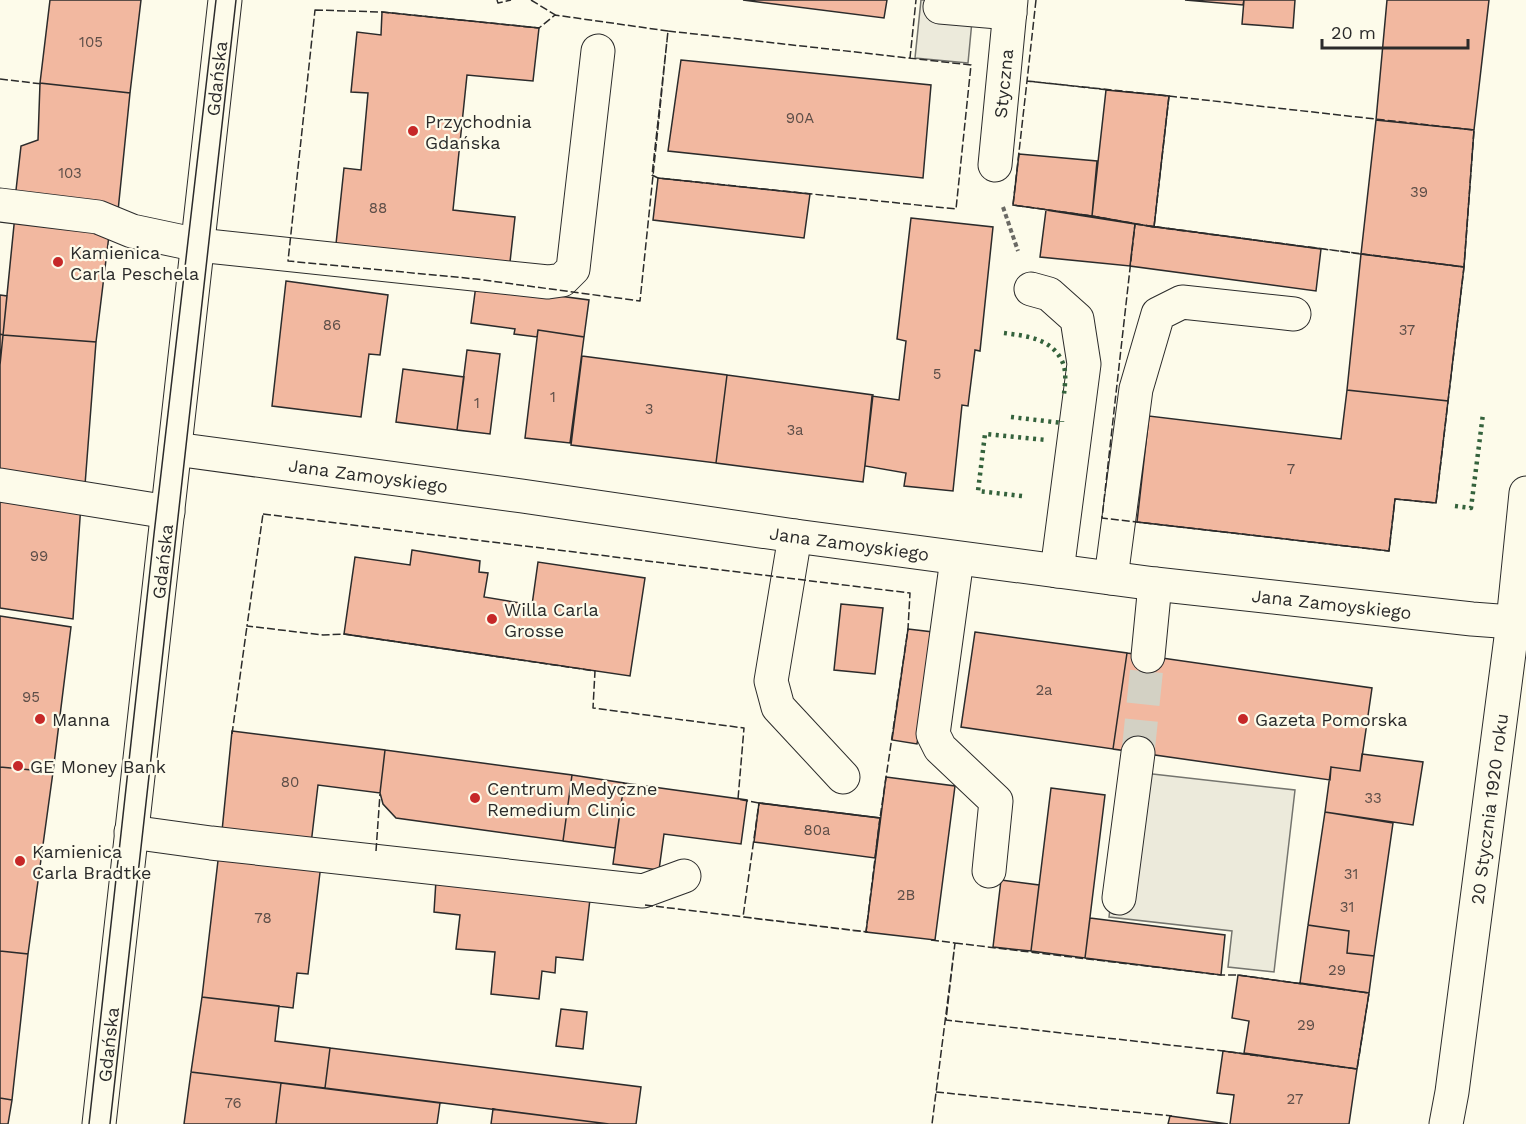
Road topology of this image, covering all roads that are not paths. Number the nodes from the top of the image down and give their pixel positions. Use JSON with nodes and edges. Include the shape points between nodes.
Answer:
{"nodes":[{"id":1,"x":225,"y":0,"type":"edge"},
{"id":2,"x":1011,"y":6,"type":"edge"},
{"id":3,"x":940,"y":7,"type":"dead end"},
{"id":4,"x":598,"y":51,"type":"dead end"},
{"id":5,"x":995,"y":165,"type":"road end"},
{"id":6,"x":0,"y":205,"type":"edge"},
{"id":7,"x":197,"y":253,"type":"junction"},
{"id":8,"x":459,"y":290,"type":"dead end"},
{"id":9,"x":1031,"y":290,"type":"road end"},
{"id":10,"x":1294,"y":315,"type":"dead end"},
{"id":11,"x":175,"y":448,"type":"junction"},
{"id":12,"x":0,"y":485,"type":"edge"},
{"id":13,"x":1526,"y":493,"type":"edge"},
{"id":14,"x":168,"y":512,"type":"junction"},
{"id":15,"x":795,"y":536,"type":"junction"},
{"id":16,"x":957,"y":558,"type":"junction"},
{"id":17,"x":1057,"y":571,"type":"junction"},
{"id":18,"x":1111,"y":578,"type":"junction"},
{"id":19,"x":1155,"y":584,"type":"junction"},
{"id":20,"x":1520,"y":622,"type":"edge"},
{"id":21,"x":1148,"y":656,"type":"tunnel mouth"},
{"id":22,"x":1138,"y":753,"type":"tunnel mouth"},
{"id":23,"x":843,"y":777,"type":"dead end"},
{"id":24,"x":132,"y":832,"type":"junction"},
{"id":25,"x":989,"y":872,"type":"dead end"},
{"id":26,"x":684,"y":876,"type":"dead end"},
{"id":27,"x":1119,"y":898,"type":"dead end"},
{"id":28,"x":99,"y":1124,"type":"edge"},
{"id":29,"x":1446,"y":1124,"type":"edge"}],
"edges":[{"from":1,"to":7,"type":"street","name":"Gdańska"},
{"from":2,"to":3,"type":"street"},
{"from":2,"to":5,"type":"street","name":"Styczna"},
{"from":4,"to":7,"type":"street","via":[[573,268],[562,280],[548,282]]},
{"from":6,"to":7,"type":"street","via":[[98,217]]},
{"from":7,"to":8,"type":"street","via":[[259,266]]},
{"from":7,"to":11,"type":"street","name":"Gdańska"},
{"from":9,"to":17,"type":"street","via":[[1048,294],[1077,319],[1084,364]]},
{"from":10,"to":18,"type":"street","via":[[1182,302],[1158,314],[1136,389]]},
{"from":11,"to":14,"type":"street","name":"Gdańska"},
{"from":11,"to":15,"type":"street","name":"Jana Zamoyskiego"},
{"from":12,"to":14,"type":"street"},
{"from":13,"to":20,"type":"street","name":"20 Stycznia 1920 roku"},
{"from":14,"to":24,"type":"street","name":"Gdańska"},
{"from":15,"to":16,"type":"street","name":"Jana Zamoyskiego"},
{"from":15,"to":23,"type":"street","via":[[771,681],[778,706]]},
{"from":16,"to":17,"type":"street","name":"Jana Zamoyskiego"},
{"from":16,"to":25,"type":"street","via":[[933,734],[940,748],[996,801]]},
{"from":17,"to":18,"type":"street","name":"Jana Zamoyskiego"},
{"from":18,"to":19,"type":"street","name":"Jana Zamoyskiego"},
{"from":19,"to":20,"type":"street","name":"Jana Zamoyskiego"},
{"from":19,"to":21,"type":"street"},
{"from":20,"to":29,"type":"street","name":"20 Stycznia 1920 roku"},
{"from":22,"to":27,"type":"street"},
{"from":24,"to":26,"type":"street","via":[[643,891]]},
{"from":24,"to":28,"type":"street","name":"Gdańska"}]}
